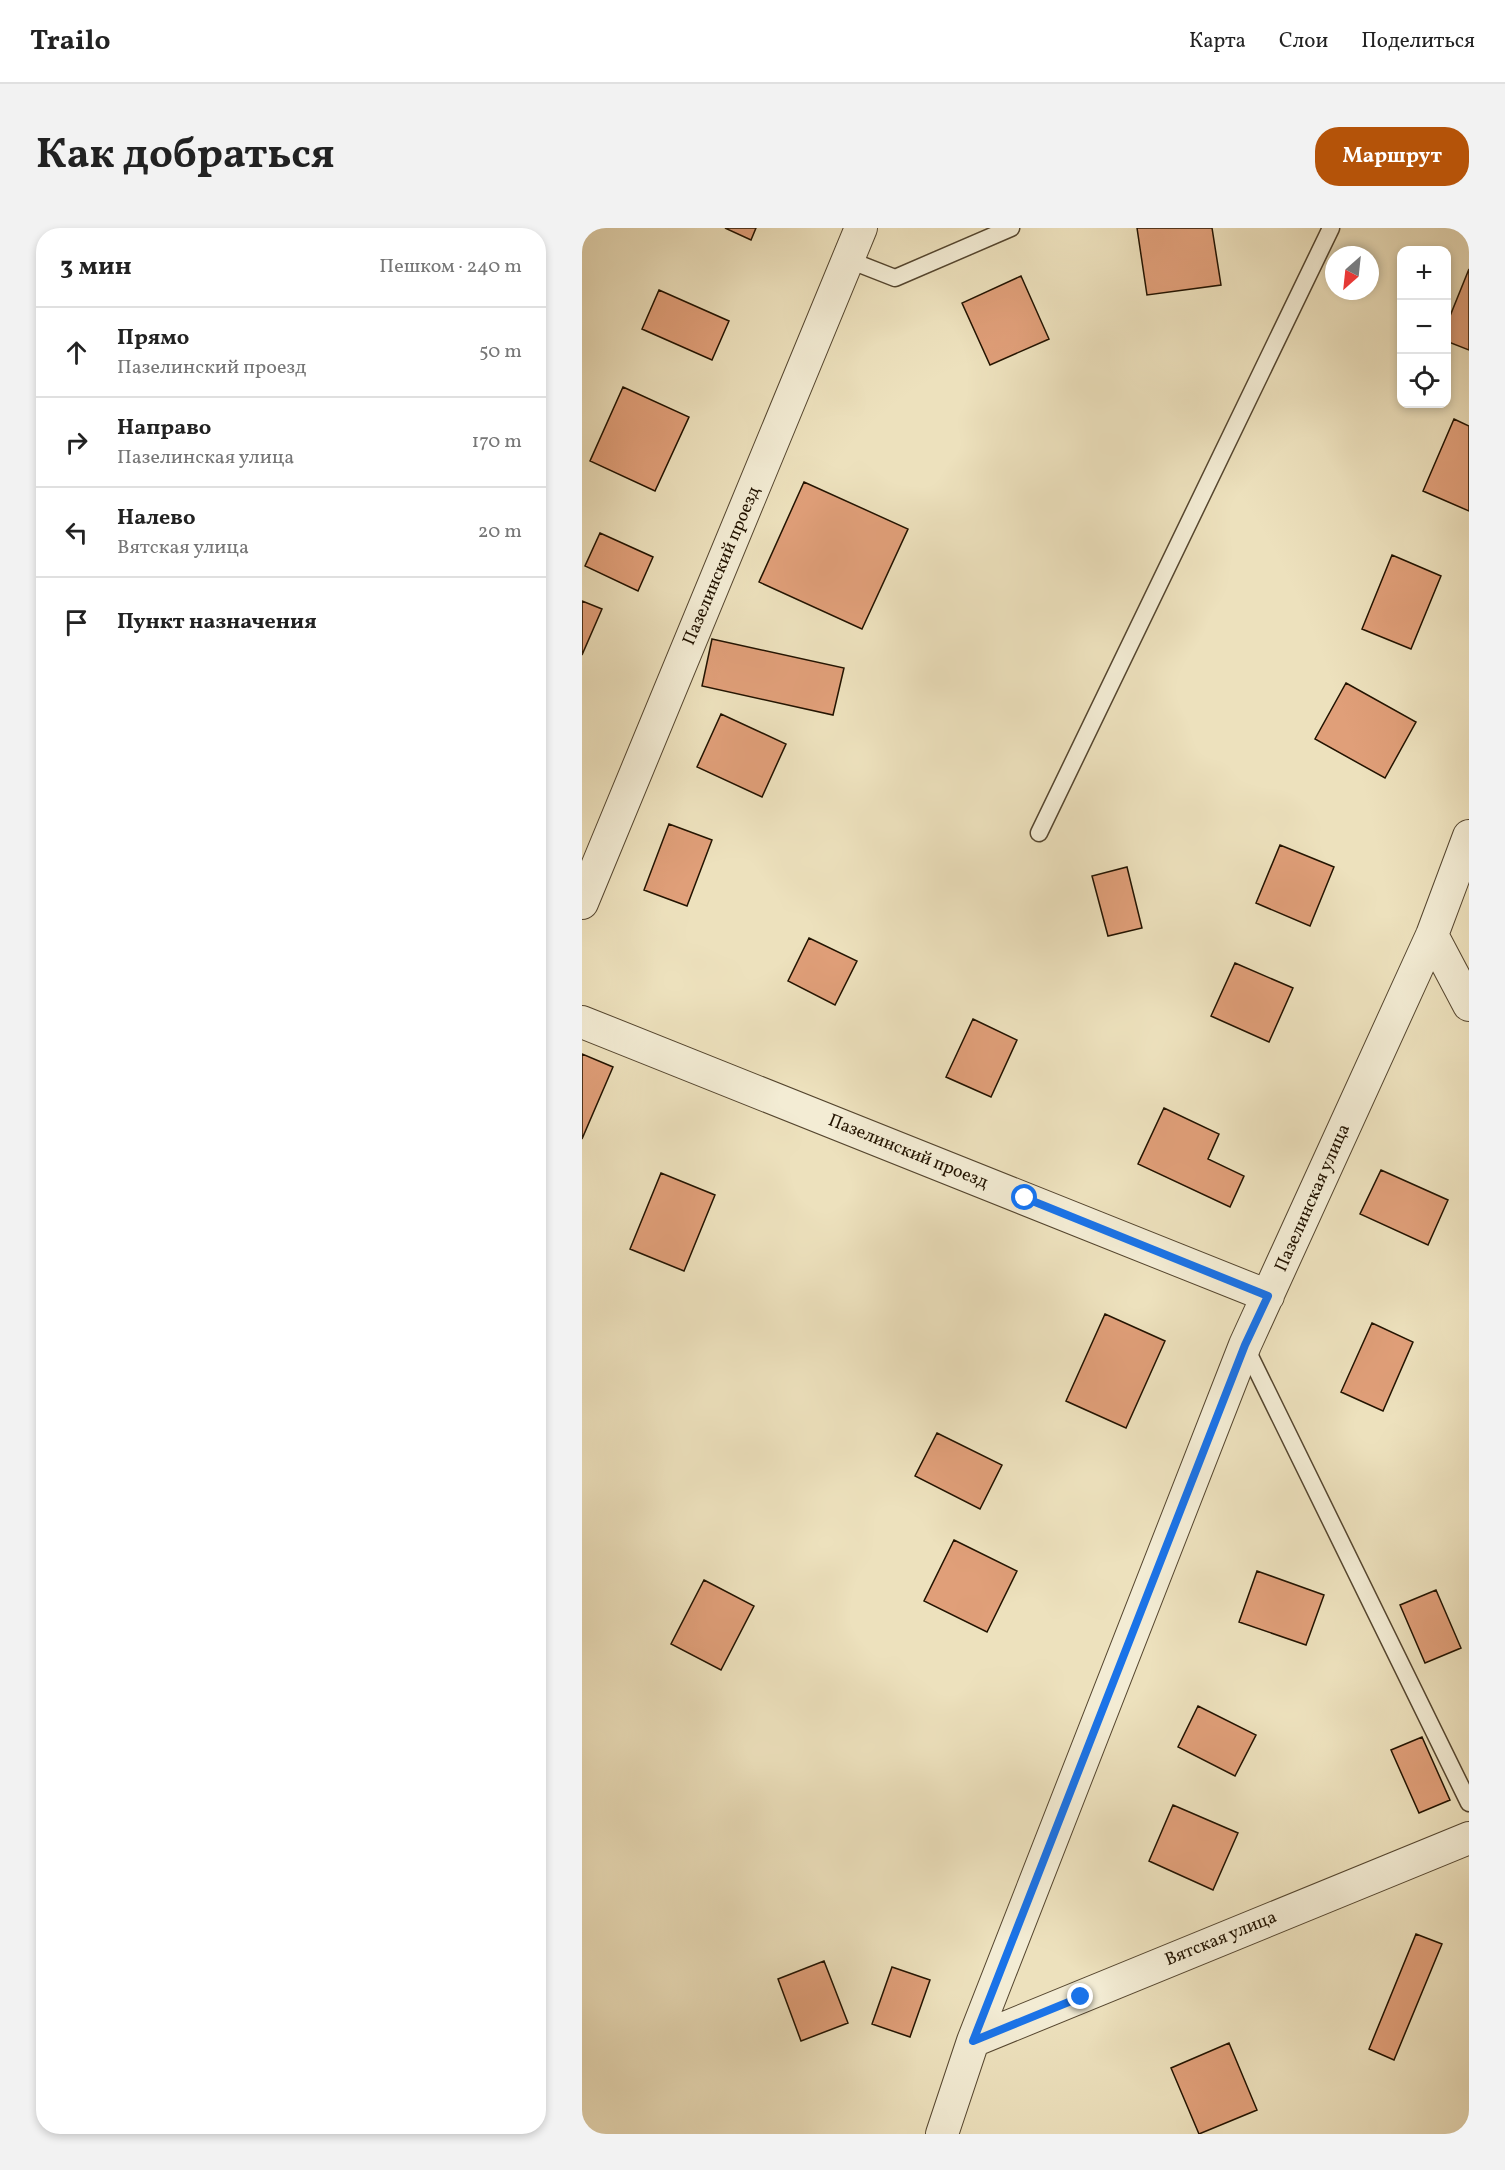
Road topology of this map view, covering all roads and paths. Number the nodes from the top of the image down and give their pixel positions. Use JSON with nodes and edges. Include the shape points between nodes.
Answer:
{"nodes":[{"id":1,"x":861,"y":228,"type":"edge"},
{"id":2,"x":1011,"y":228,"type":"edge"},
{"id":3,"x":1331,"y":228,"type":"edge"},
{"id":4,"x":849,"y":260,"type":"junction"},
{"id":5,"x":1039,"y":833,"type":"dead end"},
{"id":6,"x":1469,"y":836,"type":"edge"},
{"id":7,"x":582,"y":903,"type":"edge"},
{"id":8,"x":1432,"y":935,"type":"junction"},
{"id":9,"x":1469,"y":1005,"type":"edge"},
{"id":10,"x":582,"y":1022,"type":"edge"},
{"id":11,"x":1268,"y":1296,"type":"junction"},
{"id":12,"x":1245,"y":1345,"type":"junction"},
{"id":13,"x":1469,"y":1803,"type":"edge"},
{"id":14,"x":1469,"y":1838,"type":"edge"},
{"id":15,"x":973,"y":2041,"type":"junction"},
{"id":16,"x":942,"y":2134,"type":"edge"}],
"edges":[{"from":1,"to":4,"type":"street","name":"Пазелинский проезд"},
{"from":2,"to":4,"type":"lane","via":[[895,278]]},
{"from":3,"to":5,"type":"lane"},
{"from":4,"to":7,"type":"street","name":"Пазелинский проезд"},
{"from":6,"to":8,"type":"street","name":"Пазелинская улица"},
{"from":8,"to":9,"type":"street"},
{"from":8,"to":11,"type":"street","name":"Пазелинская улица"},
{"from":10,"to":11,"type":"street","name":"Пазелинский проезд"},
{"from":11,"to":12,"type":"street","name":"Пазелинская улица"},
{"from":12,"to":13,"type":"lane"},
{"from":12,"to":15,"type":"street","name":"Пазелинская улица"},
{"from":14,"to":15,"type":"street","name":"Вятская улица"},
{"from":15,"to":16,"type":"street","name":"Пазелинская улица"}]}
